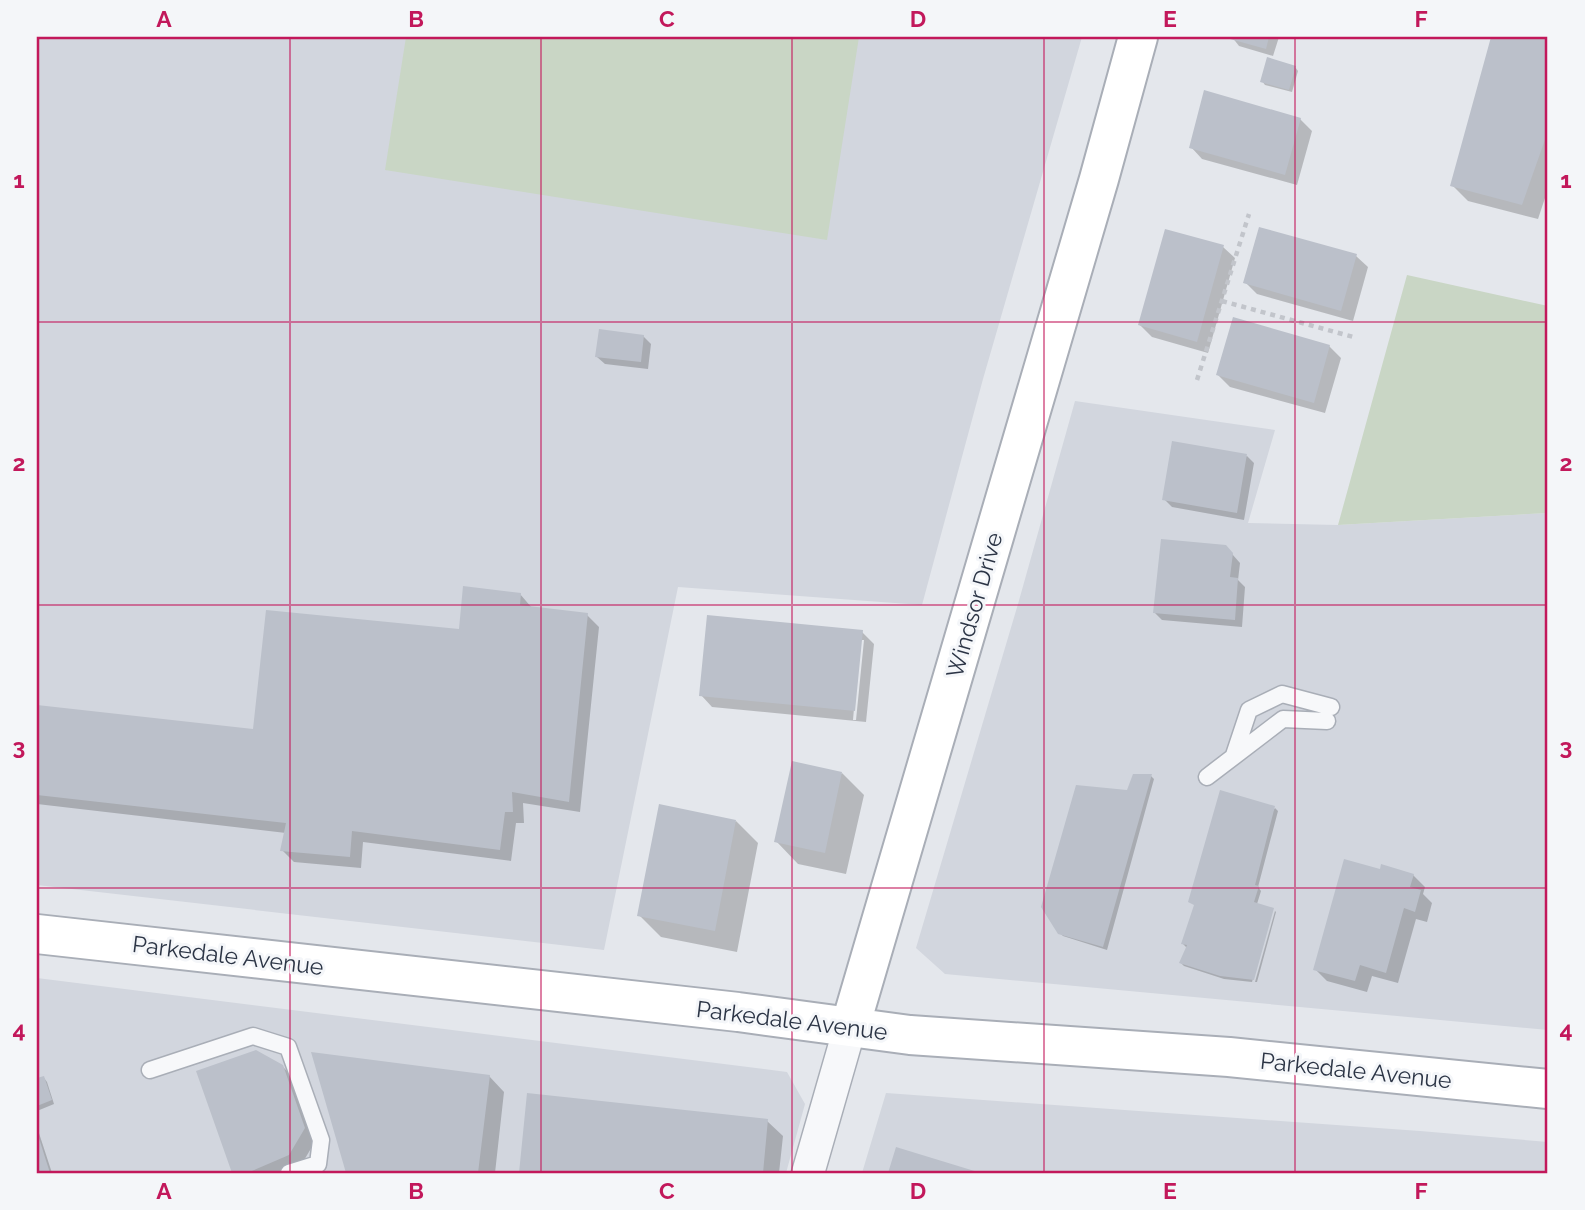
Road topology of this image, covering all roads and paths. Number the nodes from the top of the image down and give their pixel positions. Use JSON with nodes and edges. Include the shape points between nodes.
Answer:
{"nodes":[{"id":1,"x":1138,"y":37,"type":"edge"},
{"id":2,"x":1249,"y":214,"type":"dead end"},
{"id":3,"x":1222,"y":301,"type":"junction"},
{"id":4,"x":1357,"y":338,"type":"dead end"},
{"id":5,"x":1197,"y":380,"type":"dead end"},
{"id":6,"x":1233,"y":756,"type":"junction"},
{"id":7,"x":1207,"y":776,"type":"dead end"},
{"id":8,"x":37,"y":933,"type":"edge"},
{"id":9,"x":850,"y":1027,"type":"junction"},
{"id":10,"x":150,"y":1070,"type":"dead end"},
{"id":11,"x":1548,"y":1089,"type":"edge"},
{"id":12,"x":289,"y":1173,"type":"edge"},
{"id":13,"x":808,"y":1173,"type":"edge"}],
"edges":[{"from":1,"to":9,"type":"main road","name":"Windsor Drive"},
{"from":2,"to":3,"type":"path"},
{"from":3,"to":4,"type":"path"},
{"from":3,"to":5,"type":"path"},
{"from":6,"to":6,"type":"lane","via":[[1249,710],[1282,694],[1329,714],[1283,719]]},
{"from":6,"to":7,"type":"lane"},
{"from":8,"to":9,"type":"main road","name":"Parkedale Avenue"},
{"from":9,"to":11,"type":"main road","name":"Parkedale Avenue","via":[[1229,1057]]},
{"from":9,"to":13,"type":"street","name":"Windsor Drive"},
{"from":10,"to":12,"type":"lane","via":[[253,1036],[288,1047],[321,1140],[318,1164]]}]}
